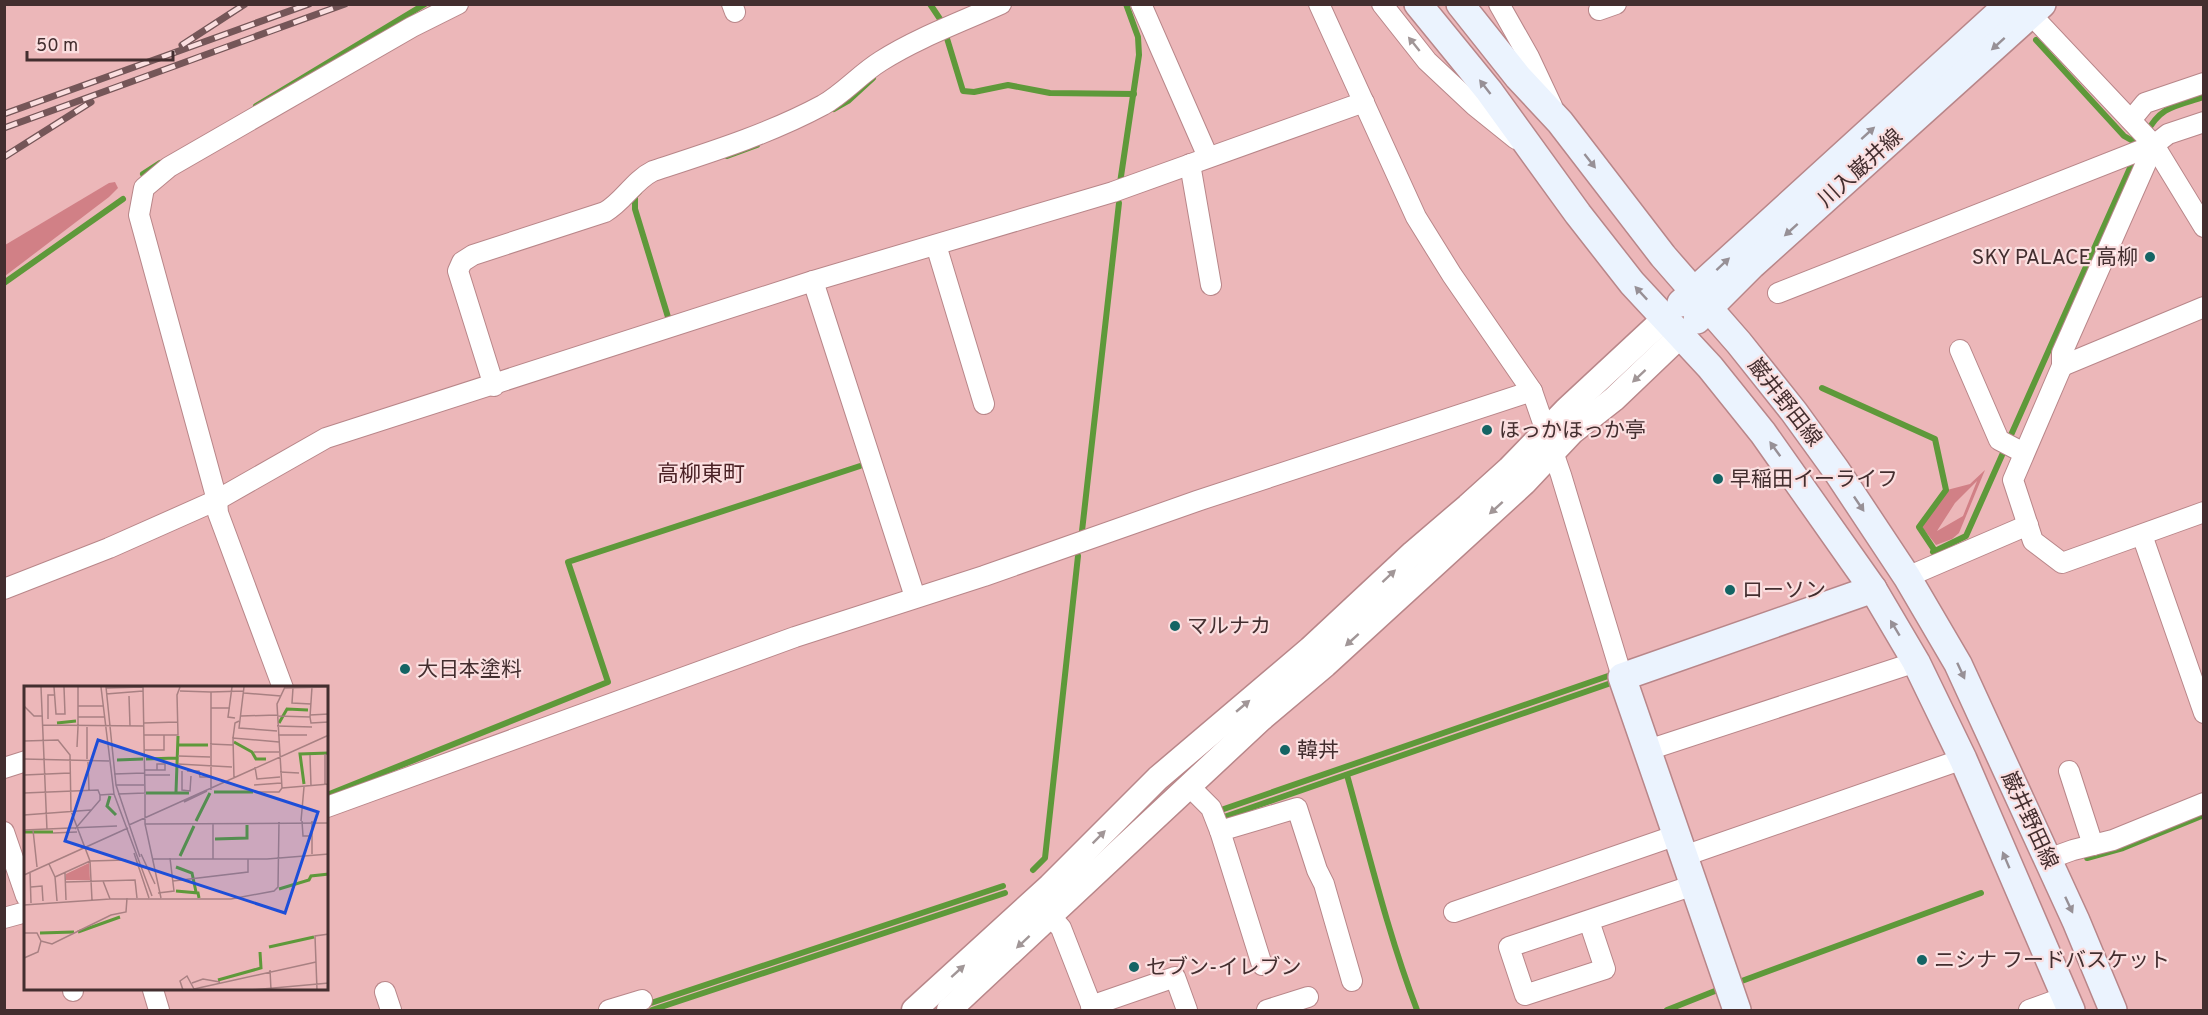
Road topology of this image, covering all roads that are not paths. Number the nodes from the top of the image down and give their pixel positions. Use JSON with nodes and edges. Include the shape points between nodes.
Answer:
{"nodes":[{"id":1,"x":458,"y":4,"type":"edge"},
{"id":2,"x":1000,"y":4,"type":"edge"},
{"id":3,"x":1141,"y":4,"type":"edge"},
{"id":4,"x":1319,"y":4,"type":"edge"},
{"id":5,"x":1382,"y":4,"type":"edge"},
{"id":6,"x":1418,"y":4,"type":"edge"},
{"id":7,"x":1460,"y":4,"type":"edge"},
{"id":8,"x":1499,"y":4,"type":"edge"},
{"id":9,"x":2026,"y":7,"type":"edge"},
{"id":10,"x":2204,"y":83,"type":"edge"},
{"id":11,"x":1364,"y":102,"type":"junction"},
{"id":12,"x":1560,"y":122,"type":"junction"},
{"id":13,"x":2204,"y":122,"type":"edge"},
{"id":14,"x":2133,"y":123,"type":"junction"},
{"id":15,"x":2149,"y":145,"type":"junction"},
{"id":16,"x":1534,"y":154,"type":"junction"},
{"id":17,"x":1199,"y":161,"type":"junction"},
{"id":18,"x":2204,"y":226,"type":"edge"},
{"id":19,"x":936,"y":245,"type":"junction"},
{"id":20,"x":813,"y":281,"type":"junction"},
{"id":21,"x":1212,"y":285,"type":"dead end"},
{"id":22,"x":1778,"y":292,"type":"dead end"},
{"id":23,"x":1701,"y":300,"type":"junction"},
{"id":24,"x":2204,"y":307,"type":"edge"},
{"id":25,"x":1673,"y":327,"type":"junction"},
{"id":26,"x":1960,"y":350,"type":"dead end"},
{"id":27,"x":2062,"y":366,"type":"junction"},
{"id":28,"x":494,"y":386,"type":"junction"},
{"id":29,"x":1532,"y":391,"type":"junction"},
{"id":30,"x":984,"y":404,"type":"dead end"},
{"id":31,"x":1550,"y":441,"type":"junction"},
{"id":32,"x":2012,"y":447,"type":"junction"},
{"id":33,"x":217,"y":500,"type":"junction"},
{"id":34,"x":2204,"y":512,"type":"edge"},
{"id":35,"x":2028,"y":525,"type":"junction"},
{"id":36,"x":2142,"y":535,"type":"junction"},
{"id":37,"x":1907,"y":577,"type":"junction"},
{"id":38,"x":4,"y":589,"type":"edge"},
{"id":39,"x":1873,"y":589,"type":"junction"},
{"id":40,"x":915,"y":597,"type":"junction"},
{"id":41,"x":1317,"y":657,"type":"junction"},
{"id":42,"x":1916,"y":662,"type":"junction"},
{"id":43,"x":1622,"y":676,"type":"junction"},
{"id":44,"x":283,"y":686,"type":"edge"},
{"id":45,"x":2204,"y":713,"type":"edge"},
{"id":46,"x":1261,"y":719,"type":"junction"},
{"id":47,"x":1648,"y":750,"type":"junction"},
{"id":48,"x":1963,"y":759,"type":"junction"},
{"id":49,"x":24,"y":762,"type":"edge"},
{"id":50,"x":4,"y":768,"type":"edge"},
{"id":51,"x":2069,"y":771,"type":"dead end"},
{"id":52,"x":1158,"y":778,"type":"junction"},
{"id":53,"x":1190,"y":787,"type":"junction"},
{"id":54,"x":2204,"y":803,"type":"edge"},
{"id":55,"x":328,"y":806,"type":"edge"},
{"id":56,"x":1220,"y":831,"type":"junction"},
{"id":57,"x":4,"y":832,"type":"edge"},
{"id":58,"x":2093,"y":845,"type":"junction"},
{"id":59,"x":1680,"y":846,"type":"junction"},
{"id":60,"x":2048,"y":859,"type":"junction"},
{"id":61,"x":1694,"y":885,"type":"junction"},
{"id":62,"x":24,"y":890,"type":"edge"},
{"id":63,"x":1043,"y":908,"type":"junction"},
{"id":64,"x":1454,"y":912,"type":"dead end"},
{"id":65,"x":24,"y":913,"type":"edge"},
{"id":66,"x":4,"y":918,"type":"edge"},
{"id":67,"x":1589,"y":921,"type":"junction"},
{"id":68,"x":1262,"y":965,"type":"dead end"},
{"id":69,"x":1353,"y":981,"type":"dead end"},
{"id":70,"x":153,"y":991,"type":"edge"},
{"id":71,"x":1308,"y":996,"type":"dead end"},
{"id":72,"x":642,"y":1000,"type":"dead end"},
{"id":73,"x":2068,"y":1004,"type":"edge"},
{"id":74,"x":926,"y":1007,"type":"edge"},
{"id":75,"x":1092,"y":1008,"type":"edge"},
{"id":76,"x":159,"y":1011,"type":"edge"},
{"id":77,"x":609,"y":1011,"type":"edge"},
{"id":78,"x":949,"y":1011,"type":"edge"},
{"id":79,"x":1187,"y":1011,"type":"edge"},
{"id":80,"x":1267,"y":1011,"type":"edge"},
{"id":81,"x":1737,"y":1011,"type":"edge"},
{"id":82,"x":2029,"y":1011,"type":"edge"},
{"id":83,"x":2113,"y":1011,"type":"edge"}],
"edges":[{"from":1,"to":33,"type":"street","via":[[169,167],[144,188],[139,215]]},
{"from":2,"to":28,"type":"street","via":[[881,61],[820,106],[743,142],[653,171],[640,178],[617,205],[605,212],[462,262],[458,271]]},
{"from":3,"to":17,"type":"street"},
{"from":4,"to":11,"type":"street"},
{"from":16,"to":5,"type":"street","one_way":true,"via":[[1427,61]]},
{"from":16,"to":6,"type":"main road","name":"巌井野田線","one_way":true},
{"from":7,"to":12,"type":"main road","name":"巌井野田線"},
{"from":8,"to":12,"type":"street"},
{"from":9,"to":14,"type":"street"},
{"from":9,"to":23,"type":"main road","name":"川入巌井線","via":[[1752,265]]},
{"from":10,"to":14,"type":"street","via":[[2145,103]]},
{"from":11,"to":17,"type":"street"},
{"from":11,"to":29,"type":"street","via":[[1424,231]]},
{"from":12,"to":23,"type":"main road","name":"巌井野田線","one_way":true},
{"from":13,"to":15,"type":"street"},
{"from":14,"to":15,"type":"street"},
{"from":15,"to":18,"type":"street"},
{"from":15,"to":22,"type":"street"},
{"from":15,"to":27,"type":"street","via":[[2062,353]]},
{"from":25,"to":16,"type":"main road","name":"巌井野田線","one_way":true,"via":[[1632,283]]},
{"from":17,"to":19,"type":"street","via":[[1113,192]]},
{"from":17,"to":21,"type":"street"},
{"from":19,"to":20,"type":"street"},
{"from":19,"to":30,"type":"street"},
{"from":20,"to":28,"type":"street"},
{"from":20,"to":40,"type":"street"},
{"from":23,"to":25,"type":"main road","name":"川入巌井線"},
{"from":23,"to":37,"type":"main road","name":"巌井野田線","one_way":true,"via":[[1794,412]]},
{"from":24,"to":27,"type":"street"},
{"from":25,"to":31,"type":"street","via":[[1614,399],[1572,432]]},
{"from":39,"to":25,"type":"main road","name":"巌井野田線","one_way":true,"via":[[1763,433]]},
{"from":26,"to":32,"type":"street"},
{"from":27,"to":32,"type":"street"},
{"from":28,"to":33,"type":"street","via":[[326,438]]},
{"from":29,"to":31,"type":"street"},
{"from":29,"to":40,"type":"street"},
{"from":31,"to":41,"type":"street","via":[[1524,483]]},
{"from":31,"to":43,"type":"street"},
{"from":32,"to":35,"type":"street","via":[[2013,480]]},
{"from":33,"to":38,"type":"street"},
{"from":33,"to":44,"type":"street","via":[[218,513]]},
{"from":34,"to":36,"type":"street"},
{"from":35,"to":36,"type":"street","via":[[2033,541],[2062,563]]},
{"from":35,"to":37,"type":"street"},
{"from":36,"to":45,"type":"street"},
{"from":37,"to":60,"type":"main road","name":"巌井野田線","one_way":true,"via":[[1958,663]]},
{"from":42,"to":39,"type":"main road","name":"巌井野田線","one_way":true},
{"from":39,"to":43,"type":"main road"},
{"from":40,"to":55,"type":"street"},
{"from":41,"to":46,"type":"street"},
{"from":52,"to":41,"type":"street","one_way":true},
{"from":42,"to":47,"type":"street"},
{"from":42,"to":48,"type":"main road","name":"巌井野田線"},
{"from":43,"to":47,"type":"main road"},
{"from":46,"to":52,"type":"street","via":[[1216,744],[1167,788]]},
{"from":46,"to":53,"type":"street"},
{"from":47,"to":59,"type":"main road"},
{"from":48,"to":59,"type":"street"},
{"from":73,"to":48,"type":"main road","name":"巌井野田線","one_way":true},
{"from":49,"to":50,"type":"street"},
{"from":51,"to":58,"type":"street"},
{"from":63,"to":52,"type":"street","one_way":true},
{"from":53,"to":56,"type":"street","via":[[1211,808]]},
{"from":53,"to":63,"type":"street"},
{"from":54,"to":58,"type":"street"},
{"from":56,"to":68,"type":"street"},
{"from":56,"to":69,"type":"street","via":[[1297,808]]},
{"from":57,"to":62,"type":"street"},
{"from":58,"to":60,"type":"street"},
{"from":59,"to":61,"type":"main road"},
{"from":59,"to":64,"type":"street"},
{"from":60,"to":83,"type":"main road","name":"巌井野田線","one_way":true},
{"from":61,"to":67,"type":"street"},
{"from":61,"to":81,"type":"main road"},
{"from":74,"to":63,"type":"street","one_way":true},
{"from":63,"to":75,"type":"street","via":[[1061,928]]},
{"from":63,"to":78,"type":"street","one_way":true},
{"from":65,"to":66,"type":"street"},
{"from":67,"to":67,"type":"street","via":[[1509,947],[1525,995],[1605,969]]},
{"from":70,"to":76,"type":"street"},
{"from":71,"to":80,"type":"street"},
{"from":72,"to":77,"type":"street"},
{"from":73,"to":82,"type":"street"},
{"from":75,"to":79,"type":"street","via":[[1175,977]]}]}
